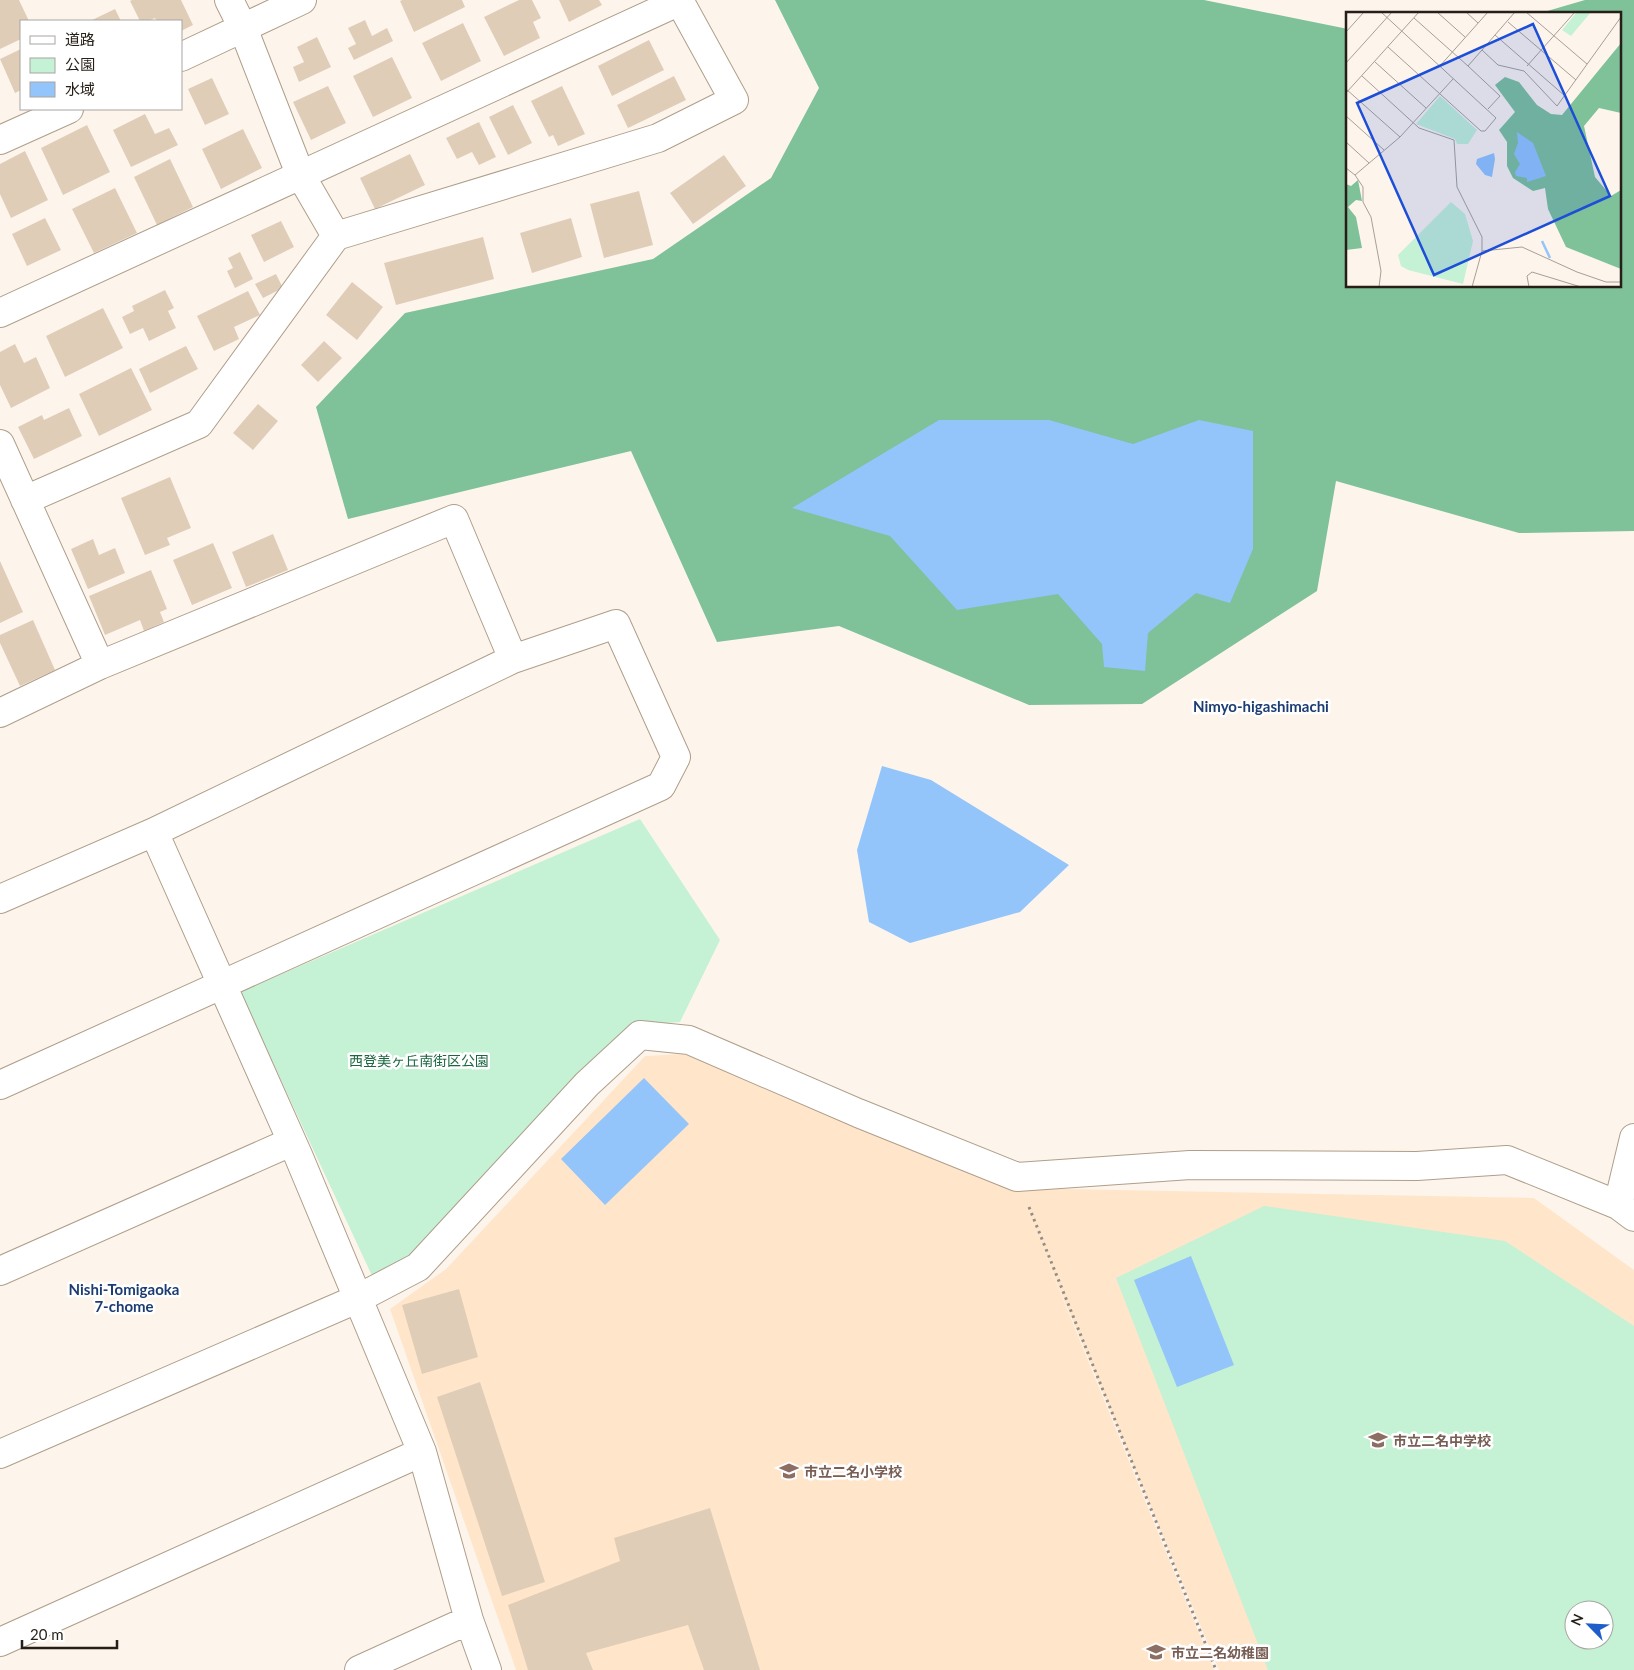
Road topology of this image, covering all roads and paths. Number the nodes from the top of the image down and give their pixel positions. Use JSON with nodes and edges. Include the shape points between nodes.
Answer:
{"nodes":[{"id":1,"x":229,"y":0,"type":"edge"},
{"id":2,"x":302,"y":0,"type":"edge"},
{"id":3,"x":680,"y":1,"type":"edge"},
{"id":4,"x":243,"y":28,"type":"junction"},
{"id":5,"x":182,"y":57,"type":"edge"},
{"id":6,"x":67,"y":110,"type":"edge"},
{"id":7,"x":0,"y":140,"type":"edge"},
{"id":8,"x":300,"y":174,"type":"junction"},
{"id":9,"x":336,"y":236,"type":"junction"},
{"id":10,"x":0,"y":313,"type":"edge"},
{"id":11,"x":0,"y":444,"type":"edge"},
{"id":12,"x":25,"y":500,"type":"junction"},
{"id":13,"x":513,"y":659,"type":"junction"},
{"id":14,"x":100,"y":665,"type":"junction"},
{"id":15,"x":0,"y":713,"type":"edge"},
{"id":16,"x":154,"y":832,"type":"junction"},
{"id":17,"x":2,"y":893,"type":"edge"},
{"id":18,"x":223,"y":984,"type":"junction"},
{"id":19,"x":0,"y":1085,"type":"edge"},
{"id":20,"x":1634,"y":1138,"type":"edge"},
{"id":21,"x":290,"y":1142,"type":"junction"},
{"id":22,"x":1017,"y":1177,"type":"junction"},
{"id":23,"x":1626,"y":1211,"type":"edge"},
{"id":24,"x":0,"y":1271,"type":"edge"},
{"id":25,"x":357,"y":1299,"type":"junction"},
{"id":26,"x":422,"y":1452,"type":"junction"},
{"id":27,"x":0,"y":1454,"type":"edge"},
{"id":28,"x":469,"y":1620,"type":"junction"},
{"id":29,"x":0,"y":1642,"type":"edge"},
{"id":30,"x":359,"y":1670,"type":"edge"},
{"id":31,"x":488,"y":1670,"type":"edge"},
{"id":32,"x":1216,"y":1670,"type":"edge"}],
"edges":[{"from":1,"to":4,"type":"street"},
{"from":2,"to":4,"type":"street"},
{"from":3,"to":8,"type":"street"},
{"from":3,"to":9,"type":"street","via":[[734,100],[658,138]]},
{"from":4,"to":5,"type":"street"},
{"from":4,"to":8,"type":"street"},
{"from":6,"to":7,"type":"street"},
{"from":8,"to":9,"type":"street"},
{"from":8,"to":10,"type":"street"},
{"from":9,"to":12,"type":"street","via":[[199,424]]},
{"from":11,"to":12,"type":"street"},
{"from":12,"to":14,"type":"street"},
{"from":13,"to":14,"type":"street","via":[[454,519]]},
{"from":13,"to":16,"type":"street"},
{"from":13,"to":18,"type":"street","via":[[616,624],[676,757],[661,786]]},
{"from":14,"to":15,"type":"street"},
{"from":16,"to":17,"type":"street"},
{"from":16,"to":18,"type":"street"},
{"from":18,"to":19,"type":"street"},
{"from":18,"to":21,"type":"street"},
{"from":20,"to":23,"type":"street"},
{"from":21,"to":24,"type":"street"},
{"from":21,"to":25,"type":"street"},
{"from":22,"to":23,"type":"street","via":[[1190,1165],[1417,1166],[1507,1160]]},
{"from":22,"to":25,"type":"street","via":[[689,1040],[640,1036],[587,1084],[418,1267]]},
{"from":22,"to":32,"type":"path"},
{"from":25,"to":26,"type":"street"},
{"from":25,"to":27,"type":"street"},
{"from":26,"to":28,"type":"street"},
{"from":26,"to":29,"type":"street"},
{"from":28,"to":30,"type":"street"},
{"from":28,"to":31,"type":"street"}]}
